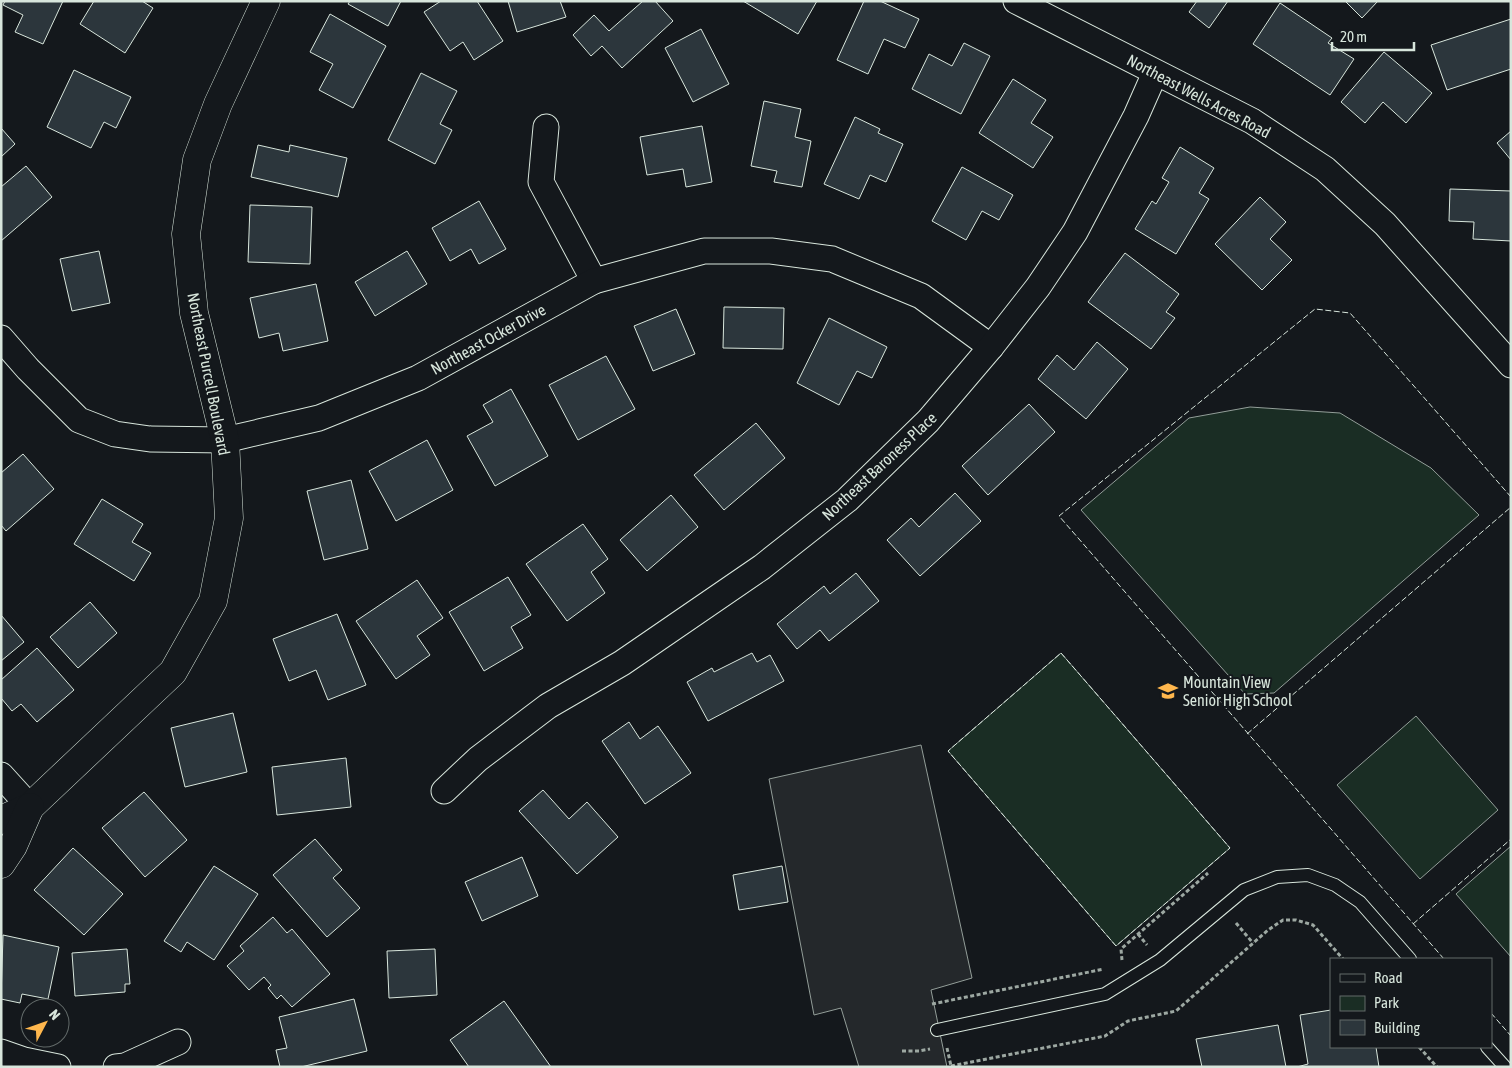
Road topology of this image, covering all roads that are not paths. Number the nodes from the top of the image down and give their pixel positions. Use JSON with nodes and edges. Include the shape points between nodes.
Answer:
{"nodes":[{"id":1,"x":266,"y":1,"type":"edge"},
{"id":2,"x":1016,"y":1,"type":"edge"},
{"id":3,"x":1156,"y":73,"type":"junction"},
{"id":4,"x":546,"y":127,"type":"dead end"},
{"id":5,"x":594,"y":281,"type":"junction"},
{"id":6,"x":1,"y":338,"type":"edge"},
{"id":7,"x":991,"y":347,"type":"junction"},
{"id":8,"x":1511,"y":365,"type":"edge"},
{"id":9,"x":225,"y":440,"type":"junction"},
{"id":10,"x":1,"y":775,"type":"edge"},
{"id":11,"x":444,"y":791,"type":"dead end"},
{"id":12,"x":30,"y":807,"type":"junction"},
{"id":13,"x":1,"y":820,"type":"edge"},
{"id":14,"x":1,"y":864,"type":"edge"},
{"id":15,"x":1409,"y":958,"type":"edge"},
{"id":16,"x":937,"y":1030,"type":"dead end"},
{"id":17,"x":178,"y":1042,"type":"dead end"},
{"id":18,"x":1489,"y":1048,"type":"edge"},
{"id":19,"x":1,"y":1052,"type":"edge"},
{"id":20,"x":58,"y":1067,"type":"edge"},
{"id":21,"x":116,"y":1067,"type":"edge"},
{"id":22,"x":1505,"y":1067,"type":"edge"}],
"edges":[{"from":1,"to":9,"type":"street","name":"Northeast Purcell Boulevard","via":[[218,104],[197,160],[186,234],[194,313]]},
{"from":2,"to":3,"type":"street","name":"Northeast Wells Acres Road"},
{"from":3,"to":7,"type":"street","name":"Northeast Baroness Place","via":[[1075,232],[1038,287]]},
{"from":3,"to":8,"type":"street","name":"Northeast Wells Acres Road","via":[[1252,121],[1325,170],[1385,224]]},
{"from":4,"to":5,"type":"street","via":[[541,182]]},
{"from":5,"to":7,"type":"street","name":"Northeast Ocker Drive","via":[[704,251],[771,251],[832,259],[921,296]]},
{"from":5,"to":9,"type":"street","name":"Northeast Ocker Drive","via":[[418,378],[319,418]]},
{"from":6,"to":9,"type":"street","name":"Northeast Ocker Drive","via":[[79,420],[115,434]]},
{"from":7,"to":11,"type":"street","name":"Northeast Baroness Place","via":[[928,421],[847,500],[762,568],[622,663],[548,706],[478,759]]},
{"from":9,"to":12,"type":"street","name":"Northeast Purcell Boulevard","via":[[229,518],[213,601],[173,672]]},
{"from":10,"to":12,"type":"street"},
{"from":12,"to":13,"type":"street","name":"Northeast Purcell Boulevard"},
{"from":12,"to":14,"type":"street","name":"Northeast Purcell Boulevard","via":[[13,846]]},
{"from":15,"to":16,"type":"lane","via":[[1360,902],[1335,885],[1308,875],[1277,877],[1244,890],[1160,960],[1105,994]]},
{"from":17,"to":21,"type":"street"},
{"from":18,"to":22,"type":"lane"},
{"from":19,"to":20,"type":"street"}]}
